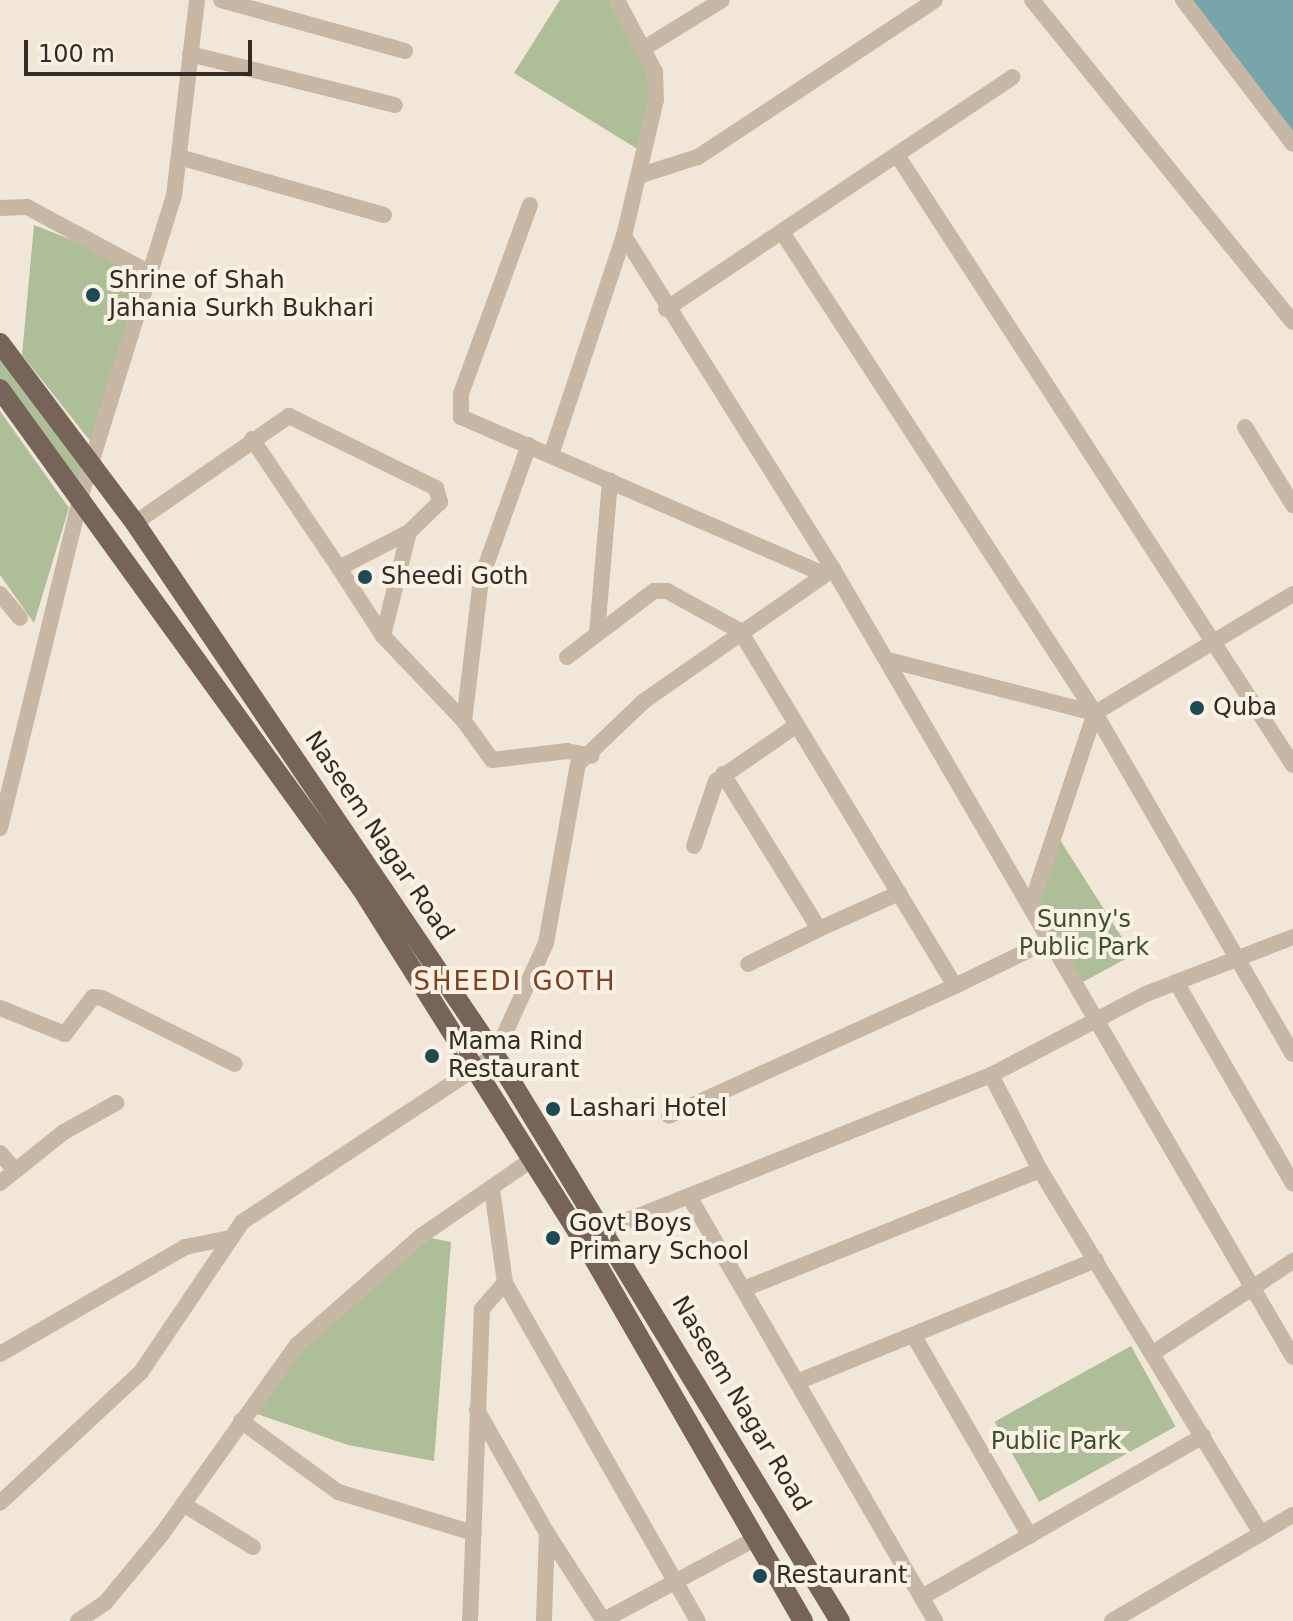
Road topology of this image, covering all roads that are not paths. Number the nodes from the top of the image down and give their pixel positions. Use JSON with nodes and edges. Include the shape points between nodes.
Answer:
{"nodes":[{"id":1,"x":197,"y":0,"type":"edge"},
{"id":2,"x":221,"y":0,"type":"edge"},
{"id":3,"x":617,"y":0,"type":"edge"},
{"id":4,"x":722,"y":0,"type":"edge"},
{"id":5,"x":935,"y":0,"type":"edge"},
{"id":6,"x":1032,"y":0,"type":"edge"},
{"id":7,"x":1183,"y":0,"type":"edge"},
{"id":8,"x":646,"y":47,"type":"junction"},
{"id":9,"x":405,"y":51,"type":"dead end"},
{"id":10,"x":190,"y":54,"type":"junction"},
{"id":11,"x":1013,"y":77,"type":"dead end"},
{"id":12,"x":395,"y":105,"type":"dead end"},
{"id":13,"x":1293,"y":144,"type":"edge"},
{"id":14,"x":897,"y":155,"type":"junction"},
{"id":15,"x":179,"y":157,"type":"junction"},
{"id":16,"x":638,"y":176,"type":"junction"},
{"id":17,"x":530,"y":205,"type":"dead end"},
{"id":18,"x":0,"y":208,"type":"edge"},
{"id":19,"x":384,"y":215,"type":"dead end"},
{"id":20,"x":782,"y":232,"type":"junction"},
{"id":21,"x":624,"y":236,"type":"junction"},
{"id":22,"x":150,"y":273,"type":"junction"},
{"id":23,"x":666,"y":309,"type":"junction"},
{"id":24,"x":1293,"y":322,"type":"edge"},
{"id":25,"x":0,"y":343,"type":"edge"},
{"id":26,"x":2,"y":397,"type":"edge"},
{"id":27,"x":1245,"y":427,"type":"dead end"},
{"id":28,"x":252,"y":439,"type":"junction"},
{"id":29,"x":529,"y":445,"type":"junction"},
{"id":30,"x":551,"y":455,"type":"junction"},
{"id":31,"x":88,"y":469,"type":"junction"},
{"id":32,"x":610,"y":481,"type":"junction"},
{"id":33,"x":80,"y":499,"type":"junction"},
{"id":34,"x":1293,"y":505,"type":"edge"},
{"id":35,"x":135,"y":523,"type":"junction"},
{"id":36,"x":409,"y":532,"type":"junction"},
{"id":37,"x":339,"y":568,"type":"junction"},
{"id":38,"x":828,"y":571,"type":"junction"},
{"id":39,"x":0,"y":594,"type":"edge"},
{"id":40,"x":1293,"y":594,"type":"edge"},
{"id":41,"x":20,"y":618,"type":"dead end"},
{"id":42,"x":740,"y":631,"type":"junction"},
{"id":43,"x":597,"y":633,"type":"junction"},
{"id":44,"x":383,"y":636,"type":"junction"},
{"id":45,"x":1212,"y":646,"type":"junction"},
{"id":46,"x":567,"y":657,"type":"dead end"},
{"id":47,"x":888,"y":660,"type":"junction"},
{"id":48,"x":1095,"y":713,"type":"junction"},
{"id":49,"x":464,"y":721,"type":"junction"},
{"id":50,"x":797,"y":725,"type":"junction"},
{"id":51,"x":592,"y":756,"type":"junction"},
{"id":52,"x":1293,"y":765,"type":"edge"},
{"id":53,"x":723,"y":774,"type":"junction"},
{"id":54,"x":0,"y":828,"type":"edge"},
{"id":55,"x":694,"y":846,"type":"dead end"},
{"id":56,"x":899,"y":893,"type":"junction"},
{"id":57,"x":1031,"y":905,"type":"junction"},
{"id":58,"x":819,"y":929,"type":"junction"},
{"id":59,"x":1293,"y":937,"type":"edge"},
{"id":60,"x":1052,"y":939,"type":"junction"},
{"id":61,"x":1238,"y":954,"type":"junction"},
{"id":62,"x":748,"y":964,"type":"dead end"},
{"id":63,"x":1176,"y":982,"type":"junction"},
{"id":64,"x":955,"y":986,"type":"junction"},
{"id":65,"x":0,"y":1008,"type":"edge"},
{"id":66,"x":1099,"y":1023,"type":"junction"},
{"id":67,"x":1293,"y":1054,"type":"edge"},
{"id":68,"x":495,"y":1055,"type":"junction"},
{"id":69,"x":235,"y":1064,"type":"dead end"},
{"id":70,"x":472,"y":1069,"type":"junction"},
{"id":71,"x":991,"y":1075,"type":"junction"},
{"id":72,"x":116,"y":1103,"type":"dead end"},
{"id":73,"x":669,"y":1116,"type":"dead end"},
{"id":74,"x":0,"y":1153,"type":"edge"},
{"id":75,"x":531,"y":1160,"type":"junction"},
{"id":76,"x":15,"y":1170,"type":"junction"},
{"id":77,"x":1040,"y":1170,"type":"junction"},
{"id":78,"x":0,"y":1183,"type":"edge"},
{"id":79,"x":1293,"y":1184,"type":"edge"},
{"id":80,"x":492,"y":1189,"type":"junction"},
{"id":81,"x":690,"y":1198,"type":"junction"},
{"id":82,"x":606,"y":1227,"type":"junction"},
{"id":83,"x":230,"y":1238,"type":"junction"},
{"id":84,"x":583,"y":1240,"type":"junction"},
{"id":85,"x":1096,"y":1260,"type":"junction"},
{"id":86,"x":1293,"y":1261,"type":"edge"},
{"id":87,"x":505,"y":1283,"type":"junction"},
{"id":88,"x":1253,"y":1286,"type":"junction"},
{"id":89,"x":744,"y":1289,"type":"junction"},
{"id":90,"x":915,"y":1338,"type":"junction"},
{"id":91,"x":1153,"y":1353,"type":"junction"},
{"id":92,"x":0,"y":1354,"type":"edge"},
{"id":93,"x":1293,"y":1357,"type":"edge"},
{"id":94,"x":797,"y":1382,"type":"junction"},
{"id":95,"x":477,"y":1410,"type":"junction"},
{"id":96,"x":241,"y":1421,"type":"junction"},
{"id":97,"x":1203,"y":1436,"type":"junction"},
{"id":98,"x":0,"y":1503,"type":"edge"},
{"id":99,"x":183,"y":1504,"type":"junction"},
{"id":100,"x":1293,"y":1515,"type":"edge"},
{"id":101,"x":474,"y":1533,"type":"junction"},
{"id":102,"x":547,"y":1533,"type":"junction"},
{"id":103,"x":1261,"y":1533,"type":"junction"},
{"id":104,"x":1030,"y":1536,"type":"junction"},
{"id":105,"x":755,"y":1539,"type":"junction"},
{"id":106,"x":253,"y":1547,"type":"dead end"},
{"id":107,"x":674,"y":1581,"type":"junction"},
{"id":108,"x":922,"y":1597,"type":"junction"},
{"id":109,"x":78,"y":1621,"type":"edge"},
{"id":110,"x":470,"y":1621,"type":"edge"},
{"id":111,"x":544,"y":1621,"type":"edge"},
{"id":112,"x":603,"y":1621,"type":"edge"},
{"id":113,"x":698,"y":1621,"type":"edge"},
{"id":114,"x":803,"y":1621,"type":"edge"},
{"id":115,"x":840,"y":1621,"type":"edge"},
{"id":116,"x":935,"y":1621,"type":"edge"},
{"id":117,"x":1112,"y":1621,"type":"edge"}],
"edges":[{"from":1,"to":10,"type":"street"},
{"from":2,"to":9,"type":"street"},
{"from":3,"to":8,"type":"street"},
{"from":4,"to":8,"type":"street"},
{"from":5,"to":16,"type":"street","via":[[698,157]]},
{"from":6,"to":24,"type":"street"},
{"from":7,"to":13,"type":"street"},
{"from":8,"to":16,"type":"street","via":[[656,100]]},
{"from":10,"to":12,"type":"street"},
{"from":10,"to":15,"type":"street"},
{"from":11,"to":14,"type":"street"},
{"from":14,"to":20,"type":"street"},
{"from":14,"to":45,"type":"street"},
{"from":15,"to":19,"type":"street"},
{"from":15,"to":22,"type":"street"},
{"from":16,"to":21,"type":"street"},
{"from":17,"to":29,"type":"street","via":[[458,409],[461,417]]},
{"from":18,"to":22,"type":"street","via":[[27,207]]},
{"from":20,"to":23,"type":"street"},
{"from":20,"to":48,"type":"street"},
{"from":21,"to":23,"type":"street"},
{"from":21,"to":30,"type":"street"},
{"from":22,"to":31,"type":"street"},
{"from":23,"to":38,"type":"street"},
{"from":25,"to":31,"type":"main road","name":"Naseem Nagar Road"},
{"from":26,"to":33,"type":"main road","name":"Naseem Nagar Road"},
{"from":27,"to":34,"type":"street"},
{"from":28,"to":35,"type":"street"},
{"from":28,"to":36,"type":"street","via":[[282,418],[299,417],[436,488],[440,502]]},
{"from":28,"to":37,"type":"street"},
{"from":29,"to":30,"type":"street"},
{"from":29,"to":49,"type":"street","via":[[481,579]]},
{"from":30,"to":32,"type":"street"},
{"from":31,"to":33,"type":"street"},
{"from":31,"to":35,"type":"main road","name":"Naseem Nagar Road"},
{"from":32,"to":38,"type":"street"},
{"from":32,"to":43,"type":"street"},
{"from":33,"to":54,"type":"street"},
{"from":33,"to":70,"type":"main road","name":"Naseem Nagar Road","via":[[361,888]]},
{"from":35,"to":68,"type":"main road","name":"Naseem Nagar Road"},
{"from":36,"to":37,"type":"street"},
{"from":36,"to":44,"type":"street"},
{"from":37,"to":44,"type":"street"},
{"from":38,"to":42,"type":"street"},
{"from":38,"to":47,"type":"street"},
{"from":39,"to":41,"type":"street"},
{"from":40,"to":45,"type":"street"},
{"from":42,"to":43,"type":"street","via":[[667,591],[654,591]]},
{"from":42,"to":50,"type":"street"},
{"from":42,"to":51,"type":"street","via":[[644,701]]},
{"from":43,"to":46,"type":"street"},
{"from":44,"to":49,"type":"street"},
{"from":45,"to":48,"type":"street"},
{"from":45,"to":52,"type":"street"},
{"from":47,"to":48,"type":"street"},
{"from":47,"to":57,"type":"street"},
{"from":48,"to":57,"type":"street"},
{"from":48,"to":61,"type":"street"},
{"from":49,"to":51,"type":"street","via":[[492,760],[567,751]]},
{"from":50,"to":53,"type":"street"},
{"from":50,"to":56,"type":"street"},
{"from":51,"to":68,"type":"street","via":[[578,764],[546,943]]},
{"from":53,"to":55,"type":"street"},
{"from":53,"to":58,"type":"street"},
{"from":56,"to":58,"type":"street"},
{"from":56,"to":64,"type":"street"},
{"from":57,"to":60,"type":"street"},
{"from":58,"to":62,"type":"street"},
{"from":59,"to":61,"type":"street"},
{"from":60,"to":64,"type":"street"},
{"from":60,"to":66,"type":"street"},
{"from":61,"to":63,"type":"street"},
{"from":61,"to":67,"type":"street"},
{"from":63,"to":66,"type":"street"},
{"from":63,"to":79,"type":"street"},
{"from":64,"to":73,"type":"street"},
{"from":65,"to":69,"type":"street","via":[[65,1034],[93,997],[102,998]]},
{"from":66,"to":71,"type":"street"},
{"from":66,"to":88,"type":"street"},
{"from":68,"to":70,"type":"street"},
{"from":68,"to":82,"type":"main road","name":"Naseem Nagar Road"},
{"from":70,"to":75,"type":"main road","name":"Naseem Nagar Road"},
{"from":70,"to":83,"type":"street","via":[[330,1158]]},
{"from":71,"to":77,"type":"street"},
{"from":71,"to":81,"type":"street"},
{"from":72,"to":76,"type":"street"},
{"from":74,"to":76,"type":"street"},
{"from":75,"to":80,"type":"street"},
{"from":75,"to":84,"type":"main road","name":"Naseem Nagar Road"},
{"from":76,"to":78,"type":"street"},
{"from":77,"to":85,"type":"street"},
{"from":77,"to":89,"type":"street"},
{"from":80,"to":87,"type":"street"},
{"from":80,"to":96,"type":"street","via":[[421,1236],[297,1345]]},
{"from":81,"to":82,"type":"street"},
{"from":81,"to":89,"type":"street"},
{"from":82,"to":84,"type":"street"},
{"from":82,"to":115,"type":"main road","name":"Naseem Nagar Road"},
{"from":83,"to":92,"type":"street","via":[[185,1247]]},
{"from":83,"to":98,"type":"street","via":[[141,1372]]},
{"from":84,"to":105,"type":"main road","name":"Naseem Nagar Road"},
{"from":85,"to":90,"type":"street"},
{"from":85,"to":91,"type":"street"},
{"from":86,"to":88,"type":"street"},
{"from":87,"to":95,"type":"street","via":[[482,1309]]},
{"from":87,"to":107,"type":"street"},
{"from":88,"to":91,"type":"street"},
{"from":88,"to":93,"type":"street"},
{"from":89,"to":94,"type":"street"},
{"from":90,"to":94,"type":"street"},
{"from":90,"to":104,"type":"street"},
{"from":91,"to":97,"type":"street"},
{"from":94,"to":108,"type":"street"},
{"from":95,"to":101,"type":"street"},
{"from":95,"to":102,"type":"street"},
{"from":96,"to":99,"type":"street"},
{"from":96,"to":101,"type":"street","via":[[338,1492]]},
{"from":97,"to":103,"type":"street"},
{"from":97,"to":104,"type":"street"},
{"from":99,"to":106,"type":"street"},
{"from":99,"to":109,"type":"street","via":[[105,1603]]},
{"from":100,"to":103,"type":"street"},
{"from":101,"to":110,"type":"street"},
{"from":102,"to":111,"type":"street"},
{"from":102,"to":112,"type":"street"},
{"from":103,"to":117,"type":"street"},
{"from":104,"to":108,"type":"street"},
{"from":105,"to":107,"type":"street"},
{"from":105,"to":114,"type":"main road","name":"Naseem Nagar Road"},
{"from":107,"to":112,"type":"street"},
{"from":107,"to":113,"type":"street"},
{"from":108,"to":116,"type":"street"}]}
